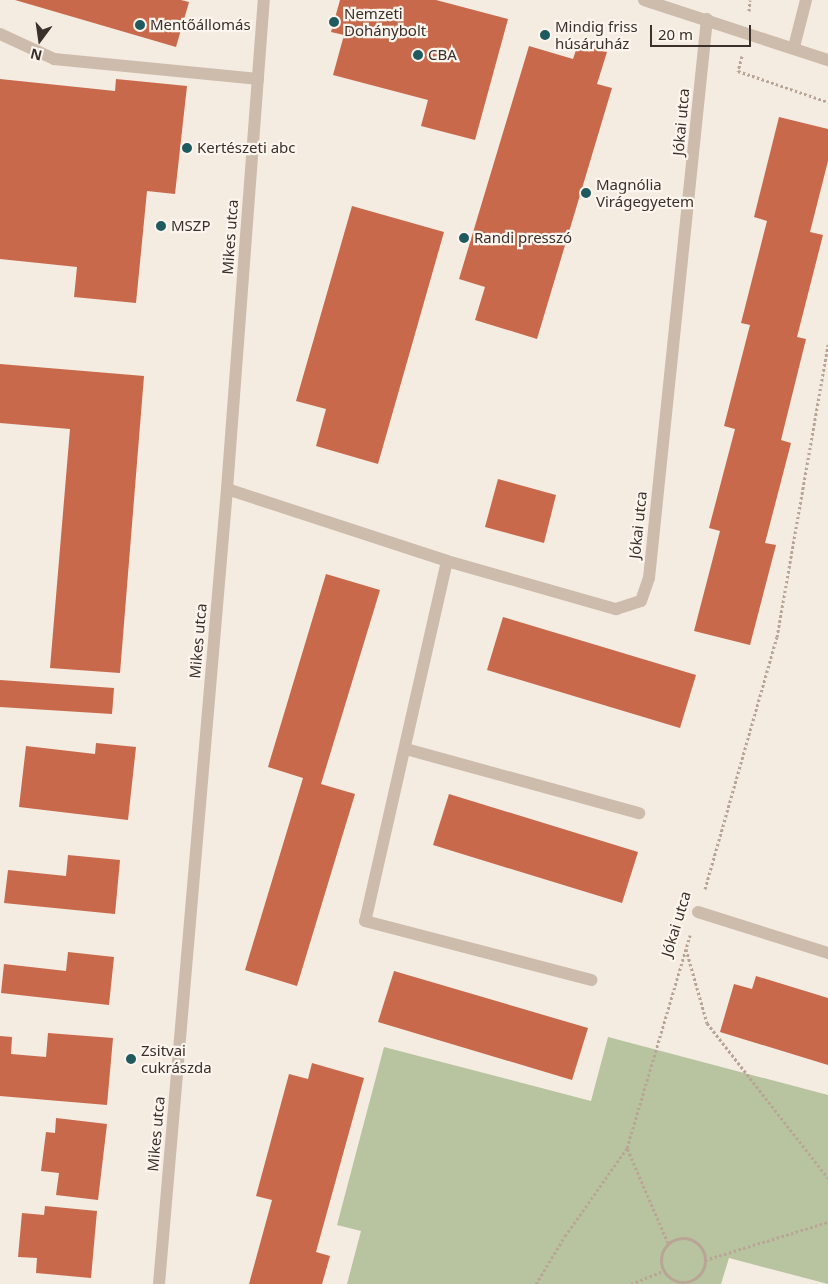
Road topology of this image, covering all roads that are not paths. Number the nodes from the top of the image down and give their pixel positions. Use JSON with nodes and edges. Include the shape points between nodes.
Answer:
{"nodes":[{"id":1,"x":264,"y":0,"type":"edge"},
{"id":2,"x":644,"y":0,"type":"edge"},
{"id":3,"x":806,"y":0,"type":"edge"},
{"id":4,"x":707,"y":20,"type":"junction"},
{"id":5,"x":0,"y":34,"type":"edge"},
{"id":6,"x":794,"y":47,"type":"junction"},
{"id":7,"x":828,"y":60,"type":"edge"},
{"id":8,"x":258,"y":78,"type":"junction"},
{"id":9,"x":227,"y":489,"type":"junction"},
{"id":10,"x":448,"y":561,"type":"junction"},
{"id":11,"x":406,"y":749,"type":"junction"},
{"id":12,"x":639,"y":813,"type":"dead end"},
{"id":13,"x":698,"y":912,"type":"road end"},
{"id":14,"x":828,"y":953,"type":"edge"},
{"id":15,"x":591,"y":980,"type":"dead end"},
{"id":16,"x":159,"y":1284,"type":"edge"}],
"edges":[{"from":1,"to":8,"type":"street","name":"Mikes utca"},
{"from":2,"to":4,"type":"street"},
{"from":3,"to":6,"type":"street"},
{"from":4,"to":6,"type":"street"},
{"from":4,"to":10,"type":"street","name":"Jókai utca","via":[[649,578],[641,601],[616,609]]},
{"from":5,"to":8,"type":"street","via":[[54,59]]},
{"from":6,"to":7,"type":"street"},
{"from":8,"to":9,"type":"street","name":"Mikes utca"},
{"from":9,"to":10,"type":"street","name":"Jókai utca"},
{"from":9,"to":16,"type":"street","name":"Mikes utca"},
{"from":10,"to":11,"type":"street"},
{"from":11,"to":12,"type":"street"},
{"from":11,"to":15,"type":"street","via":[[364,921]]},
{"from":13,"to":14,"type":"street"}]}
